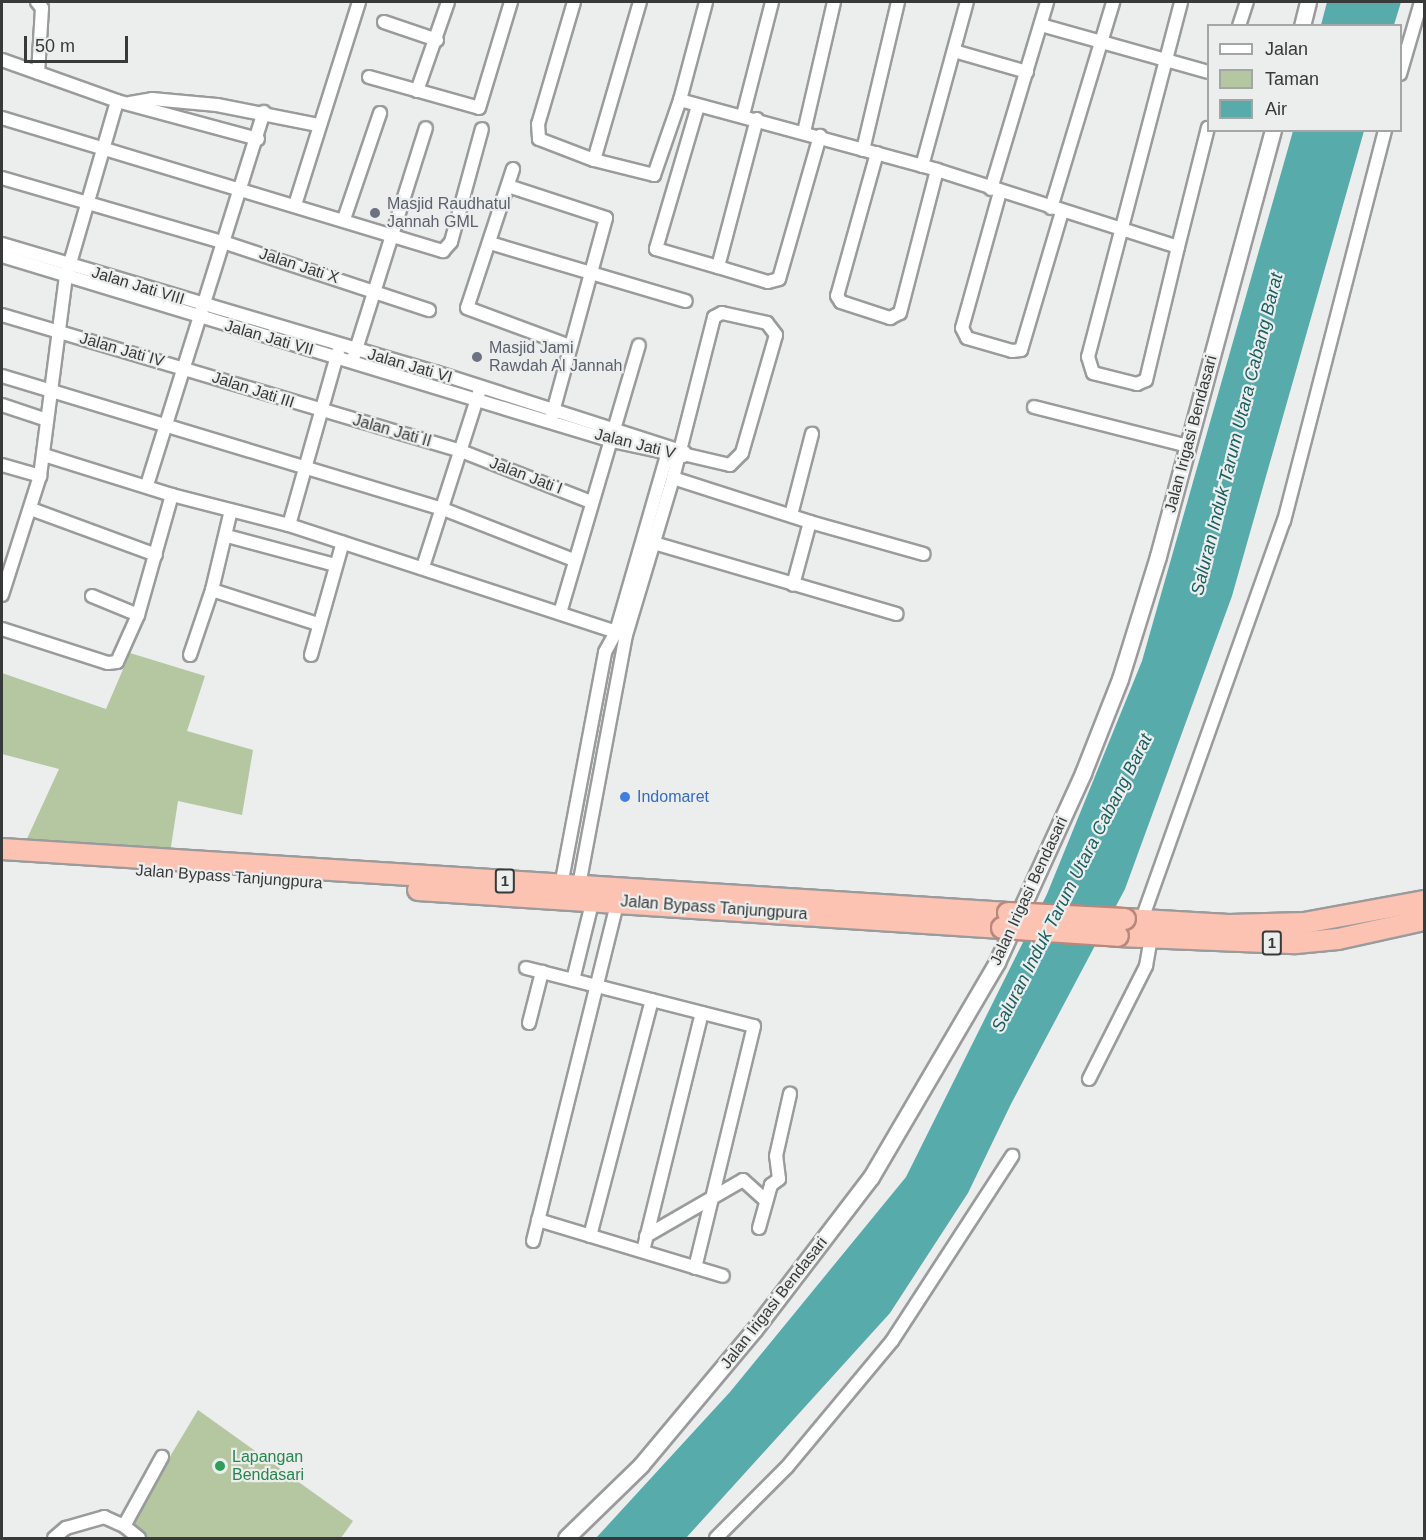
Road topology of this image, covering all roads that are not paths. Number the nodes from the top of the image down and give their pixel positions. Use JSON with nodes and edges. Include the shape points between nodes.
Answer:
{"nodes":[{"id":1,"x":37,"y":2,"type":"edge"},
{"id":2,"x":353,"y":2,"type":"edge"},
{"id":3,"x":359,"y":2,"type":"edge"},
{"id":4,"x":448,"y":2,"type":"edge"},
{"id":5,"x":511,"y":2,"type":"edge"},
{"id":6,"x":574,"y":2,"type":"edge"},
{"id":7,"x":640,"y":2,"type":"edge"},
{"id":8,"x":706,"y":2,"type":"edge"},
{"id":9,"x":772,"y":2,"type":"edge"},
{"id":10,"x":834,"y":2,"type":"edge"},
{"id":11,"x":898,"y":2,"type":"edge"},
{"id":12,"x":965,"y":2,"type":"edge"},
{"id":13,"x":1047,"y":2,"type":"edge"},
{"id":14,"x":1113,"y":2,"type":"edge"},
{"id":15,"x":1181,"y":2,"type":"edge"},
{"id":16,"x":1247,"y":2,"type":"edge"},
{"id":17,"x":1308,"y":2,"type":"edge"},
{"id":18,"x":1421,"y":2,"type":"edge"},
{"id":19,"x":352,"y":22,"type":"junction"},
{"id":20,"x":384,"y":22,"type":"dead end"},
{"id":21,"x":1240,"y":24,"type":"edge"},
{"id":22,"x":1302,"y":24,"type":"edge"},
{"id":23,"x":1041,"y":25,"type":"junction"},
{"id":24,"x":437,"y":40,"type":"junction"},
{"id":25,"x":1102,"y":42,"type":"junction"},
{"id":26,"x":954,"y":51,"type":"junction"},
{"id":27,"x":2,"y":60,"type":"edge"},
{"id":28,"x":1166,"y":60,"type":"junction"},
{"id":29,"x":1402,"y":70,"type":"edge"},
{"id":30,"x":1207,"y":71,"type":"edge"},
{"id":31,"x":1027,"y":72,"type":"junction"},
{"id":32,"x":38,"y":73,"type":"junction"},
{"id":33,"x":369,"y":77,"type":"dead end"},
{"id":34,"x":417,"y":91,"type":"junction"},
{"id":35,"x":680,"y":100,"type":"junction"},
{"id":36,"x":122,"y":102,"type":"junction"},
{"id":37,"x":698,"y":106,"type":"junction"},
{"id":38,"x":264,"y":112,"type":"junction"},
{"id":39,"x":380,"y":113,"type":"dead end"},
{"id":40,"x":742,"y":115,"type":"junction"},
{"id":41,"x":2,"y":118,"type":"edge"},
{"id":42,"x":757,"y":119,"type":"junction"},
{"id":43,"x":318,"y":125,"type":"junction"},
{"id":44,"x":426,"y":128,"type":"dead end"},
{"id":45,"x":482,"y":129,"type":"dead end"},
{"id":46,"x":804,"y":132,"type":"junction"},
{"id":47,"x":1208,"y":132,"type":"edge"},
{"id":48,"x":1273,"y":132,"type":"edge"},
{"id":49,"x":1384,"y":132,"type":"edge"},
{"id":50,"x":820,"y":136,"type":"junction"},
{"id":51,"x":258,"y":139,"type":"junction"},
{"id":52,"x":104,"y":148,"type":"junction"},
{"id":53,"x":863,"y":150,"type":"junction"},
{"id":54,"x":877,"y":153,"type":"junction"},
{"id":55,"x":594,"y":160,"type":"junction"},
{"id":56,"x":922,"y":166,"type":"junction"},
{"id":57,"x":513,"y":170,"type":"dead end"},
{"id":58,"x":937,"y":170,"type":"junction"},
{"id":59,"x":654,"y":175,"type":"junction"},
{"id":60,"x":2,"y":178,"type":"edge"},
{"id":61,"x":673,"y":182,"type":"junction"},
{"id":62,"x":508,"y":186,"type":"junction"},
{"id":63,"x":241,"y":190,"type":"junction"},
{"id":64,"x":996,"y":190,"type":"junction"},
{"id":65,"x":89,"y":201,"type":"junction"},
{"id":66,"x":295,"y":205,"type":"junction"},
{"id":67,"x":1056,"y":210,"type":"junction"},
{"id":68,"x":344,"y":219,"type":"junction"},
{"id":69,"x":1121,"y":229,"type":"junction"},
{"id":70,"x":394,"y":237,"type":"junction"},
{"id":71,"x":223,"y":242,"type":"junction"},
{"id":72,"x":490,"y":243,"type":"junction"},
{"id":73,"x":2,"y":244,"type":"edge"},
{"id":74,"x":1178,"y":247,"type":"junction"},
{"id":75,"x":2,"y":256,"type":"edge"},
{"id":76,"x":718,"y":267,"type":"junction"},
{"id":77,"x":68,"y":271,"type":"junction"},
{"id":78,"x":593,"y":275,"type":"junction"},
{"id":79,"x":376,"y":291,"type":"junction"},
{"id":80,"x":686,"y":301,"type":"dead end"},
{"id":81,"x":429,"y":310,"type":"dead end"},
{"id":82,"x":204,"y":313,"type":"junction"},
{"id":83,"x":2,"y":315,"type":"edge"},
{"id":84,"x":60,"y":333,"type":"junction"},
{"id":85,"x":340,"y":345,"type":"junction"},
{"id":86,"x":639,"y":345,"type":"dead end"},
{"id":87,"x":570,"y":346,"type":"junction"},
{"id":88,"x":354,"y":357,"type":"junction"},
{"id":89,"x":336,"y":358,"type":"junction"},
{"id":90,"x":184,"y":368,"type":"junction"},
{"id":91,"x":2,"y":376,"type":"edge"},
{"id":92,"x":481,"y":386,"type":"junction"},
{"id":93,"x":51,"y":392,"type":"junction"},
{"id":94,"x":477,"y":399,"type":"junction"},
{"id":95,"x":2,"y":405,"type":"edge"},
{"id":96,"x":1034,"y":407,"type":"dead end"},
{"id":97,"x":322,"y":411,"type":"junction"},
{"id":98,"x":552,"y":415,"type":"junction"},
{"id":99,"x":47,"y":420,"type":"junction"},
{"id":100,"x":165,"y":427,"type":"junction"},
{"id":101,"x":812,"y":434,"type":"dead end"},
{"id":102,"x":613,"y":435,"type":"junction"},
{"id":103,"x":1188,"y":446,"type":"junction"},
{"id":104,"x":461,"y":451,"type":"junction"},
{"id":105,"x":678,"y":454,"type":"junction"},
{"id":106,"x":44,"y":455,"type":"junction"},
{"id":107,"x":2,"y":465,"type":"edge"},
{"id":108,"x":306,"y":466,"type":"junction"},
{"id":109,"x":40,"y":476,"type":"junction"},
{"id":110,"x":673,"y":478,"type":"junction"},
{"id":111,"x":147,"y":485,"type":"junction"},
{"id":112,"x":172,"y":495,"type":"junction"},
{"id":113,"x":591,"y":502,"type":"junction"},
{"id":114,"x":31,"y":509,"type":"junction"},
{"id":115,"x":443,"y":509,"type":"junction"},
{"id":116,"x":231,"y":510,"type":"junction"},
{"id":117,"x":791,"y":515,"type":"junction"},
{"id":118,"x":810,"y":522,"type":"junction"},
{"id":119,"x":289,"y":525,"type":"junction"},
{"id":120,"x":227,"y":536,"type":"junction"},
{"id":121,"x":649,"y":541,"type":"junction"},
{"id":122,"x":343,"y":543,"type":"junction"},
{"id":123,"x":924,"y":554,"type":"dead end"},
{"id":124,"x":156,"y":555,"type":"junction"},
{"id":125,"x":574,"y":560,"type":"junction"},
{"id":126,"x":335,"y":566,"type":"junction"},
{"id":127,"x":423,"y":567,"type":"junction"},
{"id":128,"x":6,"y":570,"type":"edge"},
{"id":129,"x":793,"y":585,"type":"junction"},
{"id":130,"x":212,"y":590,"type":"junction"},
{"id":131,"x":2,"y":595,"type":"edge"},
{"id":132,"x":93,"y":596,"type":"dead end"},
{"id":133,"x":560,"y":613,"type":"junction"},
{"id":134,"x":897,"y":614,"type":"dead end"},
{"id":135,"x":138,"y":615,"type":"junction"},
{"id":136,"x":318,"y":624,"type":"junction"},
{"id":137,"x":2,"y":630,"type":"edge"},
{"id":138,"x":621,"y":634,"type":"junction"},
{"id":139,"x":190,"y":654,"type":"dead end"},
{"id":140,"x":311,"y":655,"type":"dead end"},
{"id":141,"x":2,"y":849,"type":"edge"},
{"id":142,"x":2,"y":861,"type":"edge"},
{"id":143,"x":574,"y":893,"type":"junction"},
{"id":144,"x":618,"y":901,"type":"junction"},
{"id":145,"x":1425,"y":901,"type":"edge"},
{"id":146,"x":1005,"y":921,"type":"junction"},
{"id":147,"x":1424,"y":923,"type":"edge"},
{"id":148,"x":1128,"y":925,"type":"junction"},
{"id":149,"x":1151,"y":938,"type":"junction"},
{"id":150,"x":526,"y":968,"type":"dead end"},
{"id":151,"x":542,"y":972,"type":"junction"},
{"id":152,"x":573,"y":980,"type":"junction"},
{"id":153,"x":596,"y":986,"type":"junction"},
{"id":154,"x":652,"y":1000,"type":"junction"},
{"id":155,"x":702,"y":1012,"type":"junction"},
{"id":156,"x":529,"y":1023,"type":"dead end"},
{"id":157,"x":1089,"y":1079,"type":"dead end"},
{"id":158,"x":790,"y":1094,"type":"dead end"},
{"id":159,"x":1012,"y":1156,"type":"dead end"},
{"id":160,"x":712,"y":1198,"type":"junction"},
{"id":161,"x":766,"y":1201,"type":"junction"},
{"id":162,"x":538,"y":1220,"type":"junction"},
{"id":163,"x":759,"y":1228,"type":"dead end"},
{"id":164,"x":590,"y":1236,"type":"junction"},
{"id":165,"x":646,"y":1236,"type":"junction"},
{"id":166,"x":533,"y":1240,"type":"dead end"},
{"id":167,"x":643,"y":1251,"type":"junction"},
{"id":168,"x":695,"y":1268,"type":"junction"},
{"id":169,"x":723,"y":1276,"type":"dead end"},
{"id":170,"x":162,"y":1458,"type":"dead end"},
{"id":171,"x":124,"y":1526,"type":"junction"},
{"id":172,"x":54,"y":1539,"type":"edge"},
{"id":173,"x":139,"y":1539,"type":"edge"},
{"id":174,"x":566,"y":1539,"type":"edge"},
{"id":175,"x":716,"y":1539,"type":"edge"}],
"edges":[{"from":1,"to":32,"type":"street","via":[[42,8]]},
{"from":2,"to":19,"type":"street"},
{"from":3,"to":19,"type":"street"},
{"from":4,"to":24,"type":"street"},
{"from":5,"to":34,"type":"street","via":[[479,108]]},
{"from":6,"to":55,"type":"street","via":[[537,135],[542,142]]},
{"from":7,"to":55,"type":"street"},
{"from":8,"to":35,"type":"street"},
{"from":9,"to":40,"type":"street"},
{"from":10,"to":46,"type":"street"},
{"from":11,"to":53,"type":"street"},
{"from":12,"to":26,"type":"street"},
{"from":13,"to":23,"type":"street"},
{"from":14,"to":25,"type":"street"},
{"from":15,"to":28,"type":"street"},
{"from":16,"to":21,"type":"street"},
{"from":17,"to":22,"type":"street"},
{"from":18,"to":29,"type":"street"},
{"from":19,"to":43,"type":"street"},
{"from":20,"to":24,"type":"street"},
{"from":23,"to":25,"type":"street"},
{"from":23,"to":31,"type":"street"},
{"from":24,"to":34,"type":"street"},
{"from":25,"to":28,"type":"street"},
{"from":25,"to":67,"type":"street"},
{"from":26,"to":31,"type":"street"},
{"from":26,"to":56,"type":"street"},
{"from":27,"to":32,"type":"street"},
{"from":28,"to":30,"type":"street"},
{"from":28,"to":69,"type":"street"},
{"from":31,"to":64,"type":"street"},
{"from":32,"to":36,"type":"street"},
{"from":33,"to":34,"type":"street"},
{"from":35,"to":37,"type":"street"},
{"from":35,"to":59,"type":"street"},
{"from":36,"to":38,"type":"street","via":[[177,100]]},
{"from":36,"to":51,"type":"street"},
{"from":36,"to":52,"type":"street"},
{"from":37,"to":40,"type":"street"},
{"from":37,"to":61,"type":"street"},
{"from":38,"to":43,"type":"street"},
{"from":38,"to":51,"type":"street"},
{"from":39,"to":68,"type":"street"},
{"from":40,"to":42,"type":"street"},
{"from":41,"to":52,"type":"street"},
{"from":42,"to":46,"type":"street"},
{"from":42,"to":76,"type":"street"},
{"from":43,"to":66,"type":"street"},
{"from":44,"to":70,"type":"street"},
{"from":45,"to":70,"type":"street","via":[[448,248],[433,249]]},
{"from":46,"to":50,"type":"street"},
{"from":47,"to":74,"type":"street"},
{"from":48,"to":103,"type":"street","name":"Jalan Irigasi Bendasari"},
{"from":49,"to":148,"type":"street","via":[[1284,521]]},
{"from":50,"to":53,"type":"street"},
{"from":50,"to":76,"type":"street","via":[[779,279],[768,282]]},
{"from":51,"to":63,"type":"street"},
{"from":52,"to":63,"type":"street"},
{"from":52,"to":65,"type":"street"},
{"from":53,"to":54,"type":"street"},
{"from":54,"to":56,"type":"street"},
{"from":54,"to":58,"type":"street","via":[[837,296],[841,302],[890,318],[900,313]]},
{"from":55,"to":59,"type":"street"},
{"from":56,"to":58,"type":"street"},
{"from":57,"to":62,"type":"street"},
{"from":58,"to":64,"type":"street"},
{"from":59,"to":61,"type":"street"},
{"from":60,"to":65,"type":"street","name":"Jalan Jati X"},
{"from":61,"to":76,"type":"street","via":[[656,249]]},
{"from":62,"to":72,"type":"street"},
{"from":62,"to":78,"type":"street","via":[[606,218]]},
{"from":63,"to":66,"type":"street"},
{"from":63,"to":71,"type":"street"},
{"from":64,"to":67,"type":"street"},
{"from":64,"to":67,"type":"street","via":[[962,328],[967,338],[1021,350]]},
{"from":65,"to":71,"type":"street","name":"Jalan Jati X"},
{"from":65,"to":77,"type":"street"},
{"from":66,"to":68,"type":"street"},
{"from":67,"to":69,"type":"street"},
{"from":68,"to":70,"type":"street"},
{"from":69,"to":74,"type":"street"},
{"from":69,"to":74,"type":"street","via":[[1088,357],[1093,373],[1137,384],[1146,380]]},
{"from":70,"to":79,"type":"street"},
{"from":71,"to":79,"type":"street","name":"Jalan Jati X"},
{"from":71,"to":82,"type":"street"},
{"from":72,"to":78,"type":"street"},
{"from":72,"to":87,"type":"street","via":[[467,308]]},
{"from":73,"to":77,"type":"street"},
{"from":75,"to":77,"type":"street"},
{"from":77,"to":82,"type":"street","name":"Jalan Jati VIII"},
{"from":77,"to":84,"type":"street"},
{"from":78,"to":80,"type":"street"},
{"from":78,"to":87,"type":"street"},
{"from":79,"to":81,"type":"street","name":"Jalan Jati X"},
{"from":79,"to":88,"type":"street"},
{"from":82,"to":85,"type":"street","name":"Jalan Jati VII"},
{"from":82,"to":89,"type":"street","name":"Jalan Jati VII"},
{"from":82,"to":90,"type":"street"},
{"from":83,"to":84,"type":"street","name":"Jalan Jati IV"},
{"from":84,"to":90,"type":"street","name":"Jalan Jati IV"},
{"from":84,"to":93,"type":"street"},
{"from":85,"to":88,"type":"street","name":"Jalan Jati VI"},
{"from":85,"to":89,"type":"street"},
{"from":86,"to":102,"type":"street"},
{"from":87,"to":98,"type":"street"},
{"from":88,"to":89,"type":"street","name":"Jalan Jati VI"},
{"from":88,"to":92,"type":"street","name":"Jalan Jati VI"},
{"from":88,"to":94,"type":"street","name":"Jalan Jati VI"},
{"from":89,"to":97,"type":"street"},
{"from":90,"to":97,"type":"street","name":"Jalan Jati III"},
{"from":90,"to":100,"type":"street"},
{"from":91,"to":93,"type":"street"},
{"from":92,"to":94,"type":"street"},
{"from":92,"to":98,"type":"street","name":"Jalan Jati V"},
{"from":93,"to":99,"type":"street"},
{"from":93,"to":100,"type":"street"},
{"from":94,"to":98,"type":"street","name":"Jalan Jati V"},
{"from":94,"to":104,"type":"street"},
{"from":95,"to":99,"type":"street"},
{"from":96,"to":103,"type":"street"},
{"from":97,"to":104,"type":"street","name":"Jalan Jati II"},
{"from":97,"to":108,"type":"street"},
{"from":98,"to":102,"type":"street","name":"Jalan Jati V"},
{"from":99,"to":106,"type":"street"},
{"from":100,"to":108,"type":"street"},
{"from":100,"to":111,"type":"street"},
{"from":101,"to":117,"type":"street"},
{"from":102,"to":105,"type":"street","name":"Jalan Jati V"},
{"from":102,"to":113,"type":"street"},
{"from":103,"to":174,"type":"street","name":"Jalan Irigasi Bendasari","via":[[1142,611],[1105,720],[997,962],[971,1009],[871,1177],[754,1330],[641,1465]]},
{"from":104,"to":113,"type":"street","name":"Jalan Jati I"},
{"from":104,"to":115,"type":"street"},
{"from":105,"to":105,"type":"street","name":"Jalan Jati V","via":[[714,317],[722,313],[774,328],[776,335],[736,463]]},
{"from":105,"to":110,"type":"street"},
{"from":105,"to":121,"type":"street"},
{"from":106,"to":109,"type":"street"},
{"from":106,"to":111,"type":"street"},
{"from":107,"to":109,"type":"street"},
{"from":108,"to":115,"type":"street"},
{"from":108,"to":119,"type":"street"},
{"from":109,"to":114,"type":"street"},
{"from":110,"to":117,"type":"street"},
{"from":110,"to":121,"type":"street"},
{"from":111,"to":112,"type":"street"},
{"from":112,"to":116,"type":"street"},
{"from":112,"to":124,"type":"street"},
{"from":113,"to":125,"type":"street"},
{"from":114,"to":124,"type":"street"},
{"from":114,"to":128,"type":"street"},
{"from":115,"to":125,"type":"street"},
{"from":115,"to":127,"type":"street"},
{"from":116,"to":119,"type":"street"},
{"from":116,"to":120,"type":"street"},
{"from":117,"to":118,"type":"street"},
{"from":118,"to":123,"type":"street"},
{"from":118,"to":129,"type":"street"},
{"from":119,"to":122,"type":"street"},
{"from":120,"to":126,"type":"street"},
{"from":120,"to":130,"type":"street"},
{"from":121,"to":129,"type":"street"},
{"from":121,"to":138,"type":"street"},
{"from":122,"to":126,"type":"street"},
{"from":122,"to":127,"type":"street"},
{"from":124,"to":135,"type":"street"},
{"from":125,"to":133,"type":"street"},
{"from":126,"to":136,"type":"street"},
{"from":127,"to":133,"type":"street"},
{"from":128,"to":131,"type":"street"},
{"from":129,"to":134,"type":"street"},
{"from":130,"to":136,"type":"street"},
{"from":130,"to":139,"type":"street"},
{"from":132,"to":135,"type":"street"},
{"from":133,"to":138,"type":"street"},
{"from":135,"to":137,"type":"street","via":[[120,658],[114,663]]},
{"from":136,"to":140,"type":"street"},
{"from":138,"to":143,"type":"street"},
{"from":138,"to":143,"type":"street","via":[[605,652]]},
{"from":141,"to":143,"type":"highway","name":"Jalan Bypass Tanjungpura","number":"1"},
{"from":142,"to":143,"type":"highway","name":"Jalan Bypass Tanjungpura","number":"1"},
{"from":143,"to":144,"type":"highway","name":"Jalan Bypass Tanjungpura","number":"1"},
{"from":143,"to":146,"type":"highway","name":"Jalan Bypass Tanjungpura","number":"1"},
{"from":143,"to":152,"type":"street"},
{"from":144,"to":146,"type":"highway","name":"Jalan Bypass Tanjungpura","number":"1"},
{"from":144,"to":153,"type":"street"},
{"from":145,"to":148,"type":"highway","name":"Jalan Bypass Tanjungpura","number":"1","via":[[1304,923]]},
{"from":146,"to":148,"type":"highway","name":"Jalan Bypass Tanjungpura","number":"1","bridge":true},
{"from":147,"to":149,"type":"highway","name":"Jalan Bypass Tanjungpura","number":"1","via":[[1296,943]]},
{"from":148,"to":149,"type":"highway","name":"Jalan Bypass Tanjungpura","number":"1"},
{"from":149,"to":157,"type":"street","via":[[1146,966]]},
{"from":150,"to":151,"type":"street"},
{"from":151,"to":152,"type":"street"},
{"from":151,"to":156,"type":"street"},
{"from":152,"to":153,"type":"street"},
{"from":153,"to":154,"type":"street"},
{"from":153,"to":162,"type":"street"},
{"from":154,"to":155,"type":"street"},
{"from":154,"to":164,"type":"street"},
{"from":155,"to":160,"type":"street","via":[[754,1026]]},
{"from":155,"to":165,"type":"street"},
{"from":158,"to":161,"type":"street","via":[[776,1156],[779,1179],[771,1185]]},
{"from":159,"to":175,"type":"street","via":[[892,1341],[788,1467]]},
{"from":160,"to":161,"type":"street","via":[[743,1180]]},
{"from":160,"to":165,"type":"street"},
{"from":160,"to":168,"type":"street"},
{"from":161,"to":163,"type":"street"},
{"from":162,"to":164,"type":"street"},
{"from":162,"to":166,"type":"street"},
{"from":164,"to":167,"type":"street"},
{"from":165,"to":167,"type":"street"},
{"from":167,"to":168,"type":"street"},
{"from":168,"to":169,"type":"street"},
{"from":170,"to":171,"type":"street"},
{"from":171,"to":172,"type":"street","via":[[104,1517],[66,1528]]},
{"from":171,"to":173,"type":"street"}]}
